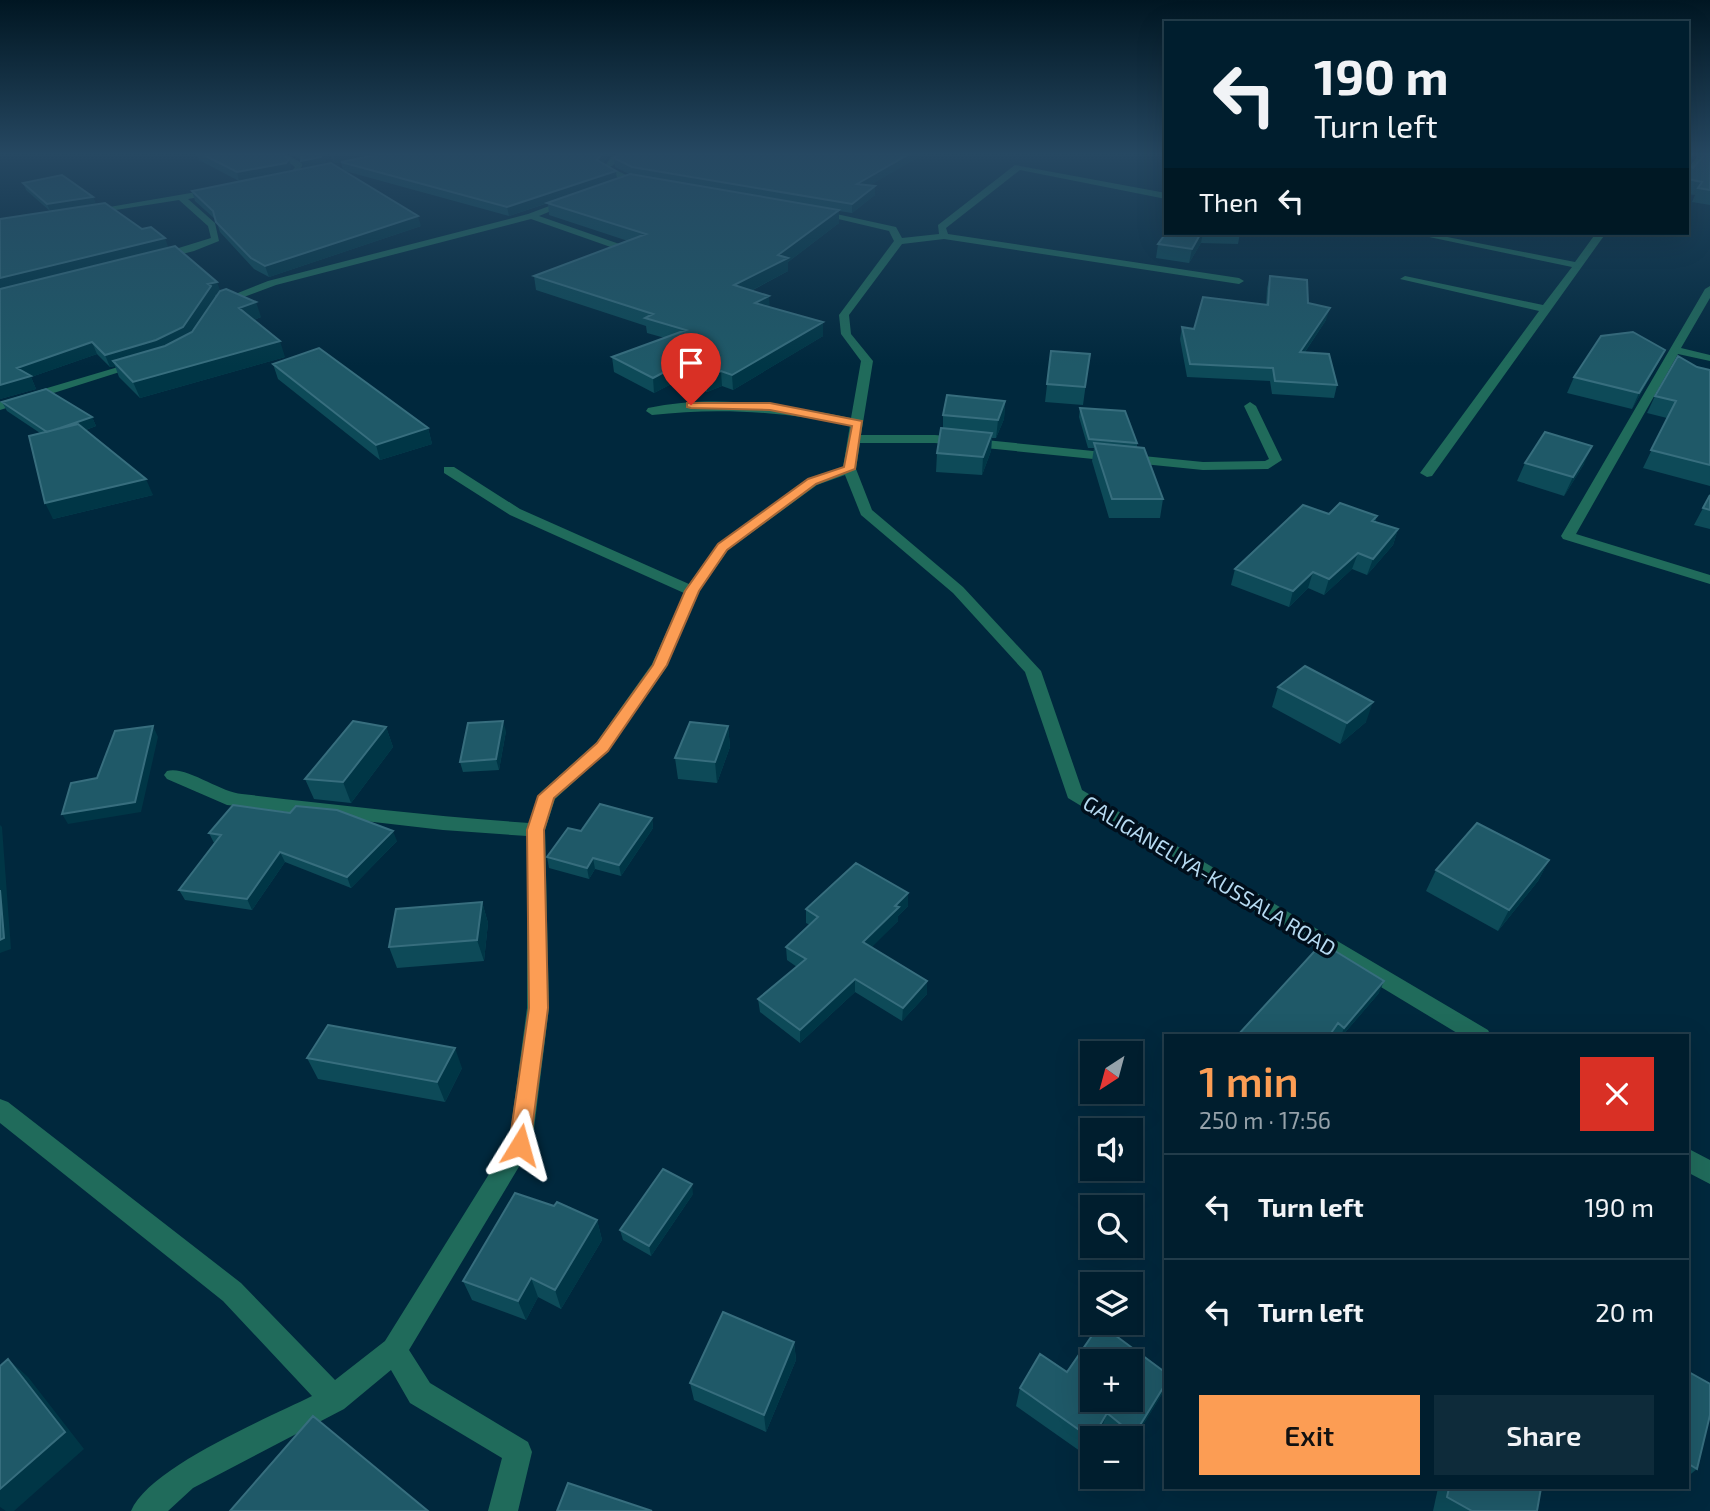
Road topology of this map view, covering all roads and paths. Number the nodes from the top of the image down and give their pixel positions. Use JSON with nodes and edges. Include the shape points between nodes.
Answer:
{"nodes":[{"id":1,"x":211,"y":225,"type":"edge"},
{"id":2,"x":498,"y":225,"type":"edge"},
{"id":3,"x":556,"y":225,"type":"edge"},
{"id":4,"x":878,"y":225,"type":"edge"},
{"id":5,"x":944,"y":225,"type":"edge"},
{"id":6,"x":1424,"y":235,"type":"edge"},
{"id":7,"x":1600,"y":235,"type":"edge"},
{"id":8,"x":944,"y":236,"type":"junction"},
{"id":9,"x":899,"y":241,"type":"junction"},
{"id":10,"x":625,"y":248,"type":"edge"},
{"id":11,"x":152,"y":258,"type":"edge"},
{"id":12,"x":1578,"y":265,"type":"junction"},
{"id":13,"x":1405,"y":279,"type":"dead end"},
{"id":14,"x":1240,"y":281,"type":"dead end"},
{"id":15,"x":1710,"y":289,"type":"edge"},
{"id":16,"x":1545,"y":309,"type":"junction"},
{"id":17,"x":212,"y":312,"type":"edge"},
{"id":18,"x":1674,"y":351,"type":"junction"},
{"id":19,"x":1710,"y":358,"type":"edge"},
{"id":20,"x":153,"y":360,"type":"edge"},
{"id":21,"x":0,"y":406,"type":"edge"},
{"id":22,"x":1250,"y":406,"type":"dead end"},
{"id":23,"x":652,"y":411,"type":"dead end"},
{"id":24,"x":857,"y":431,"type":"junction"},
{"id":25,"x":849,"y":469,"type":"junction"},
{"id":26,"x":449,"y":470,"type":"dead end"},
{"id":27,"x":1427,"y":473,"type":"dead end"},
{"id":28,"x":1710,"y":580,"type":"edge"},
{"id":29,"x":692,"y":591,"type":"junction"},
{"id":30,"x":173,"y":775,"type":"dead end"},
{"id":31,"x":536,"y":830,"type":"junction"},
{"id":32,"x":1477,"y":1034,"type":"edge"},
{"id":33,"x":0,"y":1109,"type":"edge"},
{"id":34,"x":1689,"y":1161,"type":"edge"},
{"id":35,"x":1710,"y":1173,"type":"edge"},
{"id":36,"x":394,"y":1350,"type":"junction"},
{"id":37,"x":334,"y":1399,"type":"junction"},
{"id":38,"x":146,"y":1511,"type":"edge"},
{"id":39,"x":503,"y":1511,"type":"edge"}],
"edges":[{"from":1,"to":11,"type":"street","via":[[216,239]]},
{"from":2,"to":17,"type":"street","via":[[272,283],[219,302]]},
{"from":3,"to":10,"type":"street"},
{"from":4,"to":9,"type":"street","via":[[893,229]]},
{"from":5,"to":8,"type":"street"},
{"from":6,"to":12,"type":"street"},
{"from":7,"to":12,"type":"street"},
{"from":8,"to":9,"type":"street"},
{"from":8,"to":14,"type":"street"},
{"from":9,"to":24,"type":"street","via":[[844,316],[846,334],[867,361]]},
{"from":12,"to":16,"type":"street"},
{"from":13,"to":16,"type":"street"},
{"from":15,"to":18,"type":"street"},
{"from":16,"to":27,"type":"street"},
{"from":18,"to":19,"type":"street"},
{"from":18,"to":28,"type":"street","via":[[1568,536]]},
{"from":20,"to":21,"type":"street"},
{"from":22,"to":24,"type":"street","via":[[1276,460],[1268,464],[1203,466]]},
{"from":23,"to":24,"type":"street","via":[[691,405],[770,406]]},
{"from":24,"to":25,"type":"street"},
{"from":25,"to":29,"type":"street","via":[[812,482],[723,547]]},
{"from":25,"to":32,"type":"street","name":"GALIGANELIYA-KUSSALA ROAD","via":[[866,512],[958,590],[1033,671],[1074,794]]},
{"from":26,"to":29,"type":"street","via":[[515,512]]},
{"from":29,"to":31,"type":"street","via":[[660,665],[602,747],[547,796]]},
{"from":30,"to":31,"type":"street","via":[[227,799]]},
{"from":31,"to":36,"type":"street","via":[[538,1008],[520,1145]]},
{"from":33,"to":37,"type":"street","via":[[232,1292]]},
{"from":34,"to":35,"type":"street"},
{"from":36,"to":37,"type":"street"},
{"from":36,"to":39,"type":"street","via":[[420,1393],[518,1452]]},
{"from":37,"to":38,"type":"street","via":[[183,1478]]}]}
